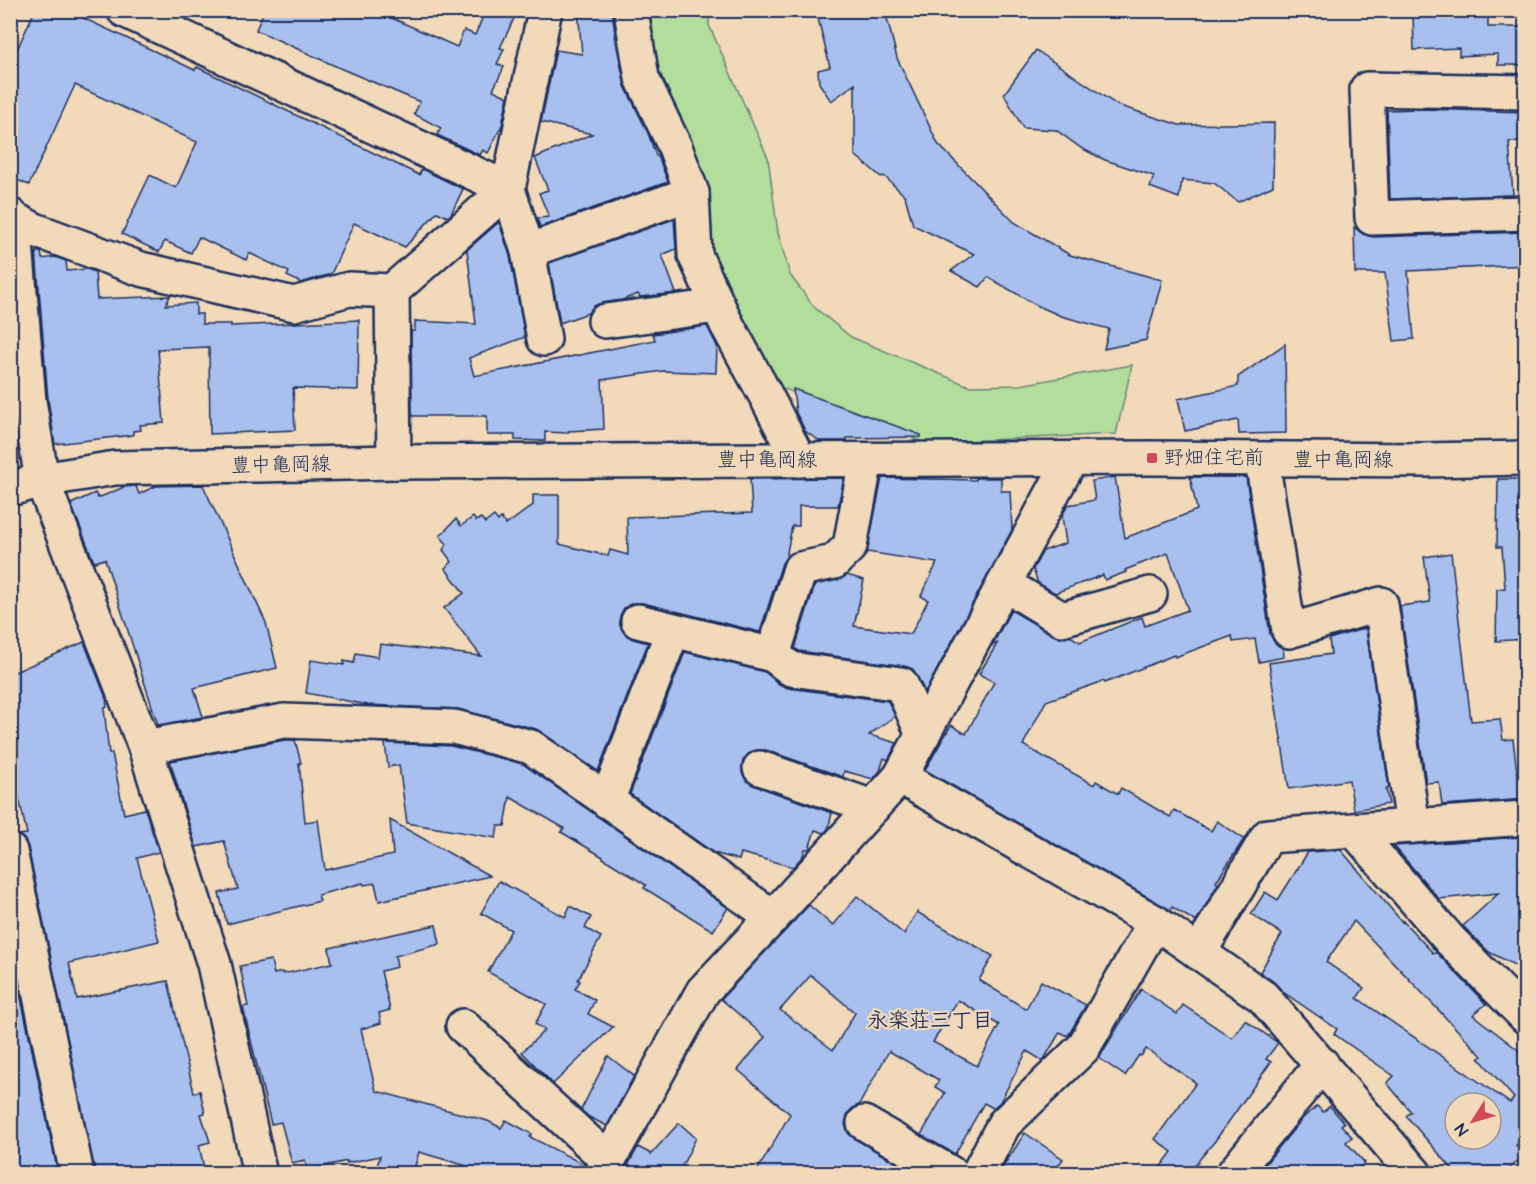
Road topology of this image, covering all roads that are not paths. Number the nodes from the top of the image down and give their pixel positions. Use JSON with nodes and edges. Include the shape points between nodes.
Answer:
{"nodes":[{"id":1,"x":124,"y":10,"type":"edge"},
{"id":2,"x":545,"y":10,"type":"edge"},
{"id":3,"x":634,"y":10,"type":"edge"},
{"id":4,"x":1526,"y":92,"type":"edge"},
{"id":5,"x":508,"y":189,"type":"junction"},
{"id":6,"x":692,"y":193,"type":"junction"},
{"id":7,"x":1526,"y":213,"type":"edge"},
{"id":8,"x":12,"y":217,"type":"edge"},
{"id":9,"x":528,"y":251,"type":"junction"},
{"id":10,"x":392,"y":291,"type":"junction"},
{"id":11,"x":718,"y":306,"type":"junction"},
{"id":12,"x":605,"y":321,"type":"dead end"},
{"id":13,"x":544,"y":339,"type":"dead end"},
{"id":14,"x":1526,"y":458,"type":"edge"},
{"id":15,"x":1071,"y":459,"type":"junction"},
{"id":16,"x":799,"y":460,"type":"junction"},
{"id":17,"x":866,"y":460,"type":"junction"},
{"id":18,"x":1262,"y":460,"type":"junction"},
{"id":19,"x":394,"y":462,"type":"junction"},
{"id":20,"x":42,"y":480,"type":"junction"},
{"id":21,"x":10,"y":489,"type":"edge"},
{"id":22,"x":1004,"y":584,"type":"junction"},
{"id":23,"x":1149,"y":592,"type":"dead end"},
{"id":24,"x":638,"y":621,"type":"dead end"},
{"id":25,"x":673,"y":630,"type":"junction"},
{"id":26,"x":773,"y":655,"type":"junction"},
{"id":27,"x":923,"y":735,"type":"junction"},
{"id":28,"x":145,"y":747,"type":"junction"},
{"id":29,"x":760,"y":768,"type":"dead end"},
{"id":30,"x":900,"y":777,"type":"junction"},
{"id":31,"x":607,"y":801,"type":"junction"},
{"id":32,"x":873,"y":807,"type":"junction"},
{"id":33,"x":1526,"y":818,"type":"edge"},
{"id":34,"x":1413,"y":826,"type":"junction"},
{"id":35,"x":1354,"y":830,"type":"junction"},
{"id":36,"x":10,"y":851,"type":"edge"},
{"id":37,"x":774,"y":917,"type":"junction"},
{"id":38,"x":1155,"y":922,"type":"junction"},
{"id":39,"x":1199,"y":953,"type":"junction"},
{"id":40,"x":1526,"y":1017,"type":"edge"},
{"id":41,"x":463,"y":1026,"type":"dead end"},
{"id":42,"x":1322,"y":1064,"type":"junction"},
{"id":43,"x":864,"y":1123,"type":"dead end"},
{"id":44,"x":604,"y":1167,"type":"edge"},
{"id":45,"x":77,"y":1173,"type":"edge"},
{"id":46,"x":260,"y":1173,"type":"edge"},
{"id":47,"x":952,"y":1173,"type":"edge"},
{"id":48,"x":978,"y":1173,"type":"edge"},
{"id":49,"x":1233,"y":1173,"type":"edge"},
{"id":50,"x":1415,"y":1173,"type":"edge"}],
"edges":[{"from":1,"to":5,"type":"street"},
{"from":2,"to":5,"type":"street"},
{"from":3,"to":6,"type":"street","via":[[642,78]]},
{"from":4,"to":7,"type":"street","via":[[1367,89],[1372,218]]},
{"from":5,"to":9,"type":"street"},
{"from":5,"to":10,"type":"street"},
{"from":6,"to":9,"type":"street"},
{"from":6,"to":11,"type":"street","via":[[695,255]]},
{"from":8,"to":10,"type":"street","via":[[35,230],[141,269],[294,304],[349,289]]},
{"from":8,"to":20,"type":"street","via":[[29,401]]},
{"from":9,"to":13,"type":"street"},
{"from":10,"to":19,"type":"street"},
{"from":11,"to":12,"type":"street"},
{"from":11,"to":16,"type":"street"},
{"from":14,"to":18,"type":"street","name":"豊中亀岡線"},
{"from":15,"to":17,"type":"street","name":"豊中亀岡線"},
{"from":15,"to":18,"type":"street","name":"豊中亀岡線"},
{"from":15,"to":22,"type":"street"},
{"from":16,"to":17,"type":"street","name":"豊中亀岡線"},
{"from":16,"to":19,"type":"street","name":"豊中亀岡線"},
{"from":17,"to":26,"type":"street","via":[[850,546],[834,562],[800,568]]},
{"from":18,"to":34,"type":"street","via":[[1289,631],[1381,604]]},
{"from":19,"to":20,"type":"street","name":"豊中亀岡線","via":[[115,468]]},
{"from":20,"to":21,"type":"street","name":"豊中亀岡線"},
{"from":20,"to":28,"type":"street"},
{"from":22,"to":23,"type":"street","via":[[1062,619]]},
{"from":22,"to":27,"type":"street"},
{"from":24,"to":25,"type":"street"},
{"from":25,"to":26,"type":"street"},
{"from":25,"to":31,"type":"street"},
{"from":26,"to":27,"type":"street","via":[[790,669],[901,684]]},
{"from":27,"to":30,"type":"street"},
{"from":28,"to":31,"type":"street","via":[[284,721],[454,727],[531,747]]},
{"from":28,"to":46,"type":"street","via":[[214,964]]},
{"from":29,"to":32,"type":"street"},
{"from":30,"to":32,"type":"street"},
{"from":30,"to":38,"type":"street"},
{"from":31,"to":37,"type":"street"},
{"from":32,"to":37,"type":"street"},
{"from":33,"to":34,"type":"street"},
{"from":34,"to":35,"type":"street"},
{"from":35,"to":39,"type":"street","via":[[1268,836]]},
{"from":35,"to":40,"type":"street","via":[[1450,940]]},
{"from":36,"to":45,"type":"street"},
{"from":37,"to":44,"type":"street","via":[[703,991]]},
{"from":38,"to":39,"type":"street"},
{"from":38,"to":48,"type":"street","via":[[1083,1048],[1004,1124]]},
{"from":39,"to":42,"type":"street","via":[[1263,997]]},
{"from":41,"to":44,"type":"street"},
{"from":42,"to":49,"type":"street"},
{"from":42,"to":50,"type":"street"},
{"from":43,"to":47,"type":"street"}]}
